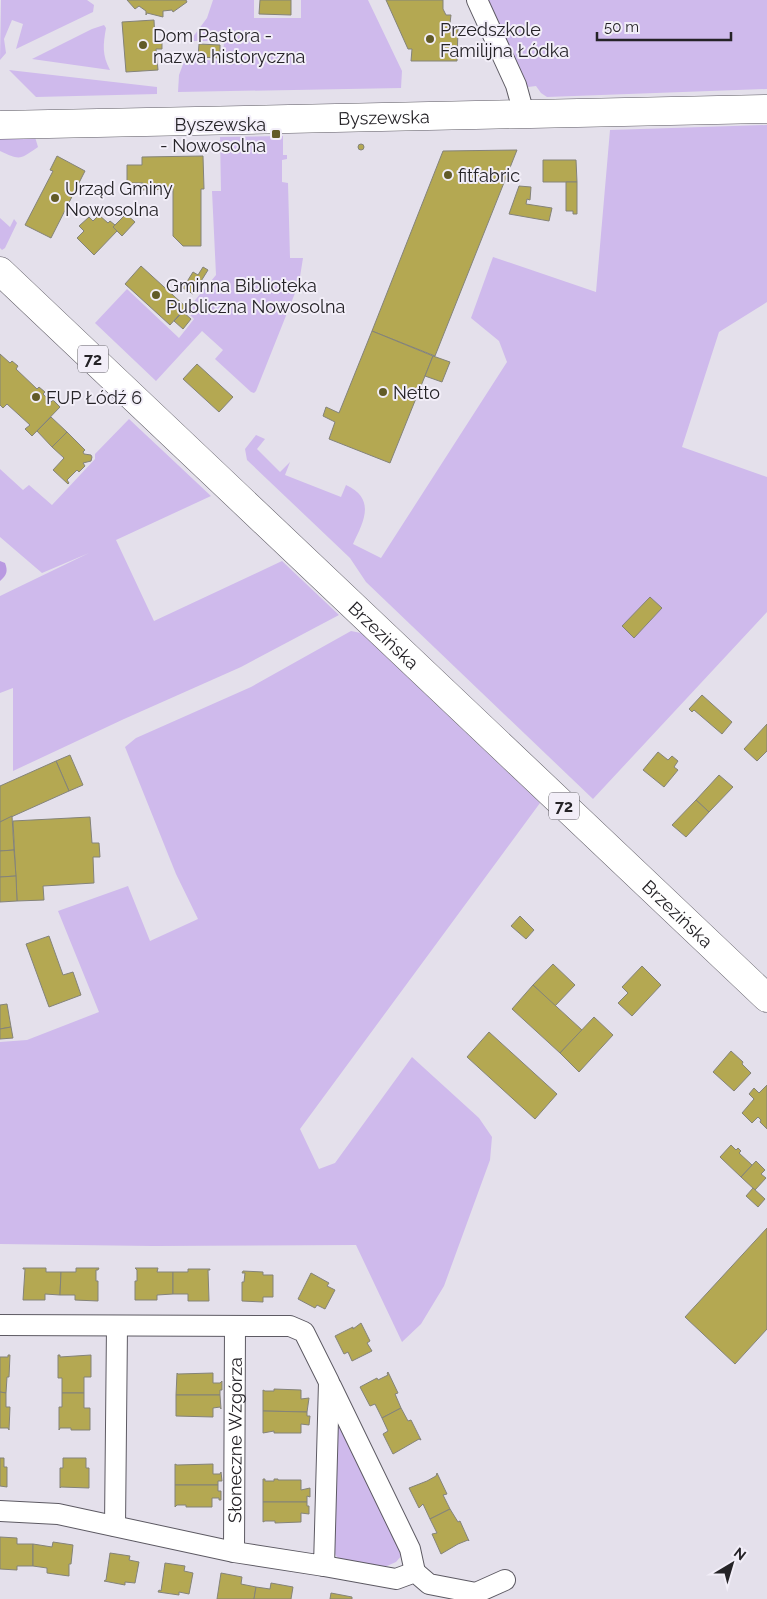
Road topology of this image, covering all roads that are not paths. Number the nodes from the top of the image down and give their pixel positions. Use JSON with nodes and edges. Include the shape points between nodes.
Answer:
{"nodes":[{"id":1,"x":477,"y":0,"type":"edge"},
{"id":2,"x":767,"y":109,"type":"edge"},
{"id":3,"x":524,"y":114,"type":"junction"},
{"id":4,"x":0,"y":125,"type":"edge"},
{"id":5,"x":0,"y":271,"type":"edge"},
{"id":6,"x":767,"y":998,"type":"edge"},
{"id":7,"x":0,"y":1325,"type":"edge"},
{"id":8,"x":117,"y":1326,"type":"junction"},
{"id":9,"x":235,"y":1326,"type":"junction"},
{"id":10,"x":329,"y":1382,"type":"junction"},
{"id":11,"x":0,"y":1512,"type":"edge"},
{"id":12,"x":115,"y":1526,"type":"junction"},
{"id":13,"x":234,"y":1552,"type":"junction"},
{"id":14,"x":324,"y":1566,"type":"junction"},
{"id":15,"x":415,"y":1572,"type":"junction"},
{"id":16,"x":505,"y":1580,"type":"dead end"}],
"edges":[{"from":1,"to":3,"type":"street","via":[[516,85]]},
{"from":2,"to":3,"type":"main road","name":"Byszewska"},
{"from":3,"to":4,"type":"main road","name":"Byszewska"},
{"from":5,"to":6,"type":"main road","name":"Brzezińska","number":"72"},
{"from":7,"to":8,"type":"street"},
{"from":8,"to":9,"type":"street"},
{"from":8,"to":12,"type":"street"},
{"from":9,"to":10,"type":"street","via":[[290,1326],[304,1332]]},
{"from":9,"to":13,"type":"street","name":"Słoneczne Wzgórza"},
{"from":10,"to":14,"type":"street"},
{"from":10,"to":15,"type":"street","via":[[410,1549]]},
{"from":11,"to":12,"type":"street","via":[[58,1514]]},
{"from":12,"to":13,"type":"street"},
{"from":13,"to":14,"type":"street"},
{"from":14,"to":15,"type":"street","via":[[396,1579]]},
{"from":15,"to":16,"type":"street","via":[[429,1584],[476,1593]]}]}
